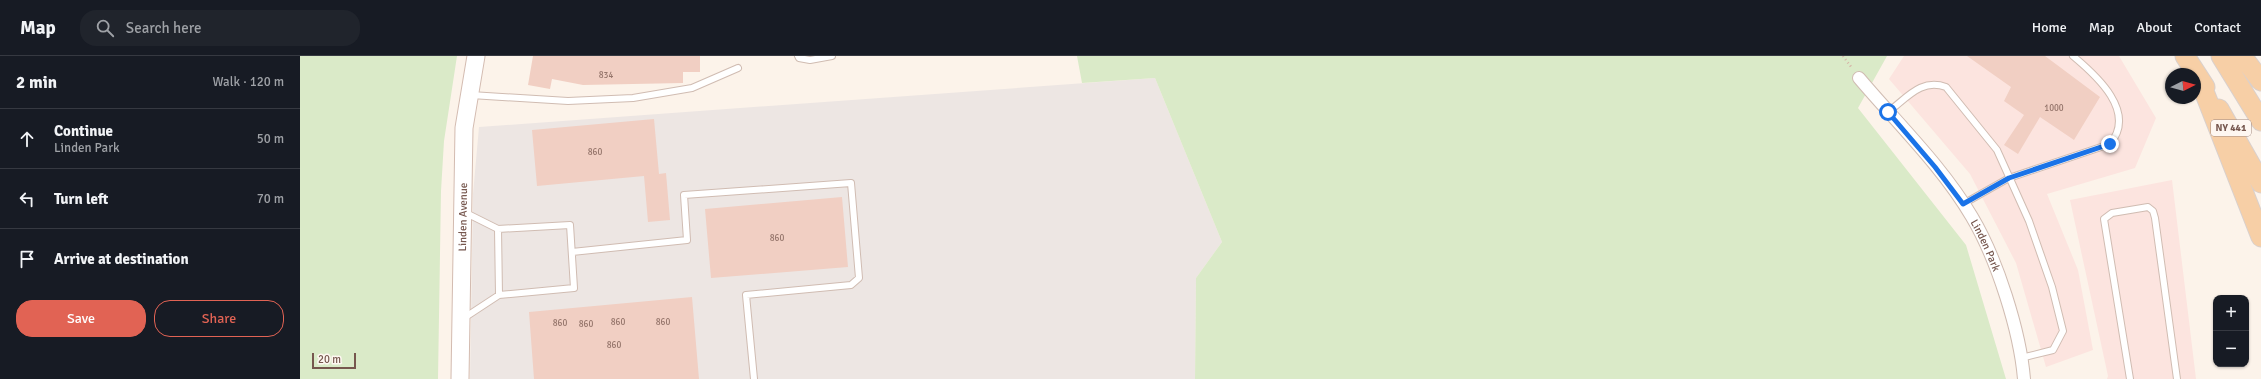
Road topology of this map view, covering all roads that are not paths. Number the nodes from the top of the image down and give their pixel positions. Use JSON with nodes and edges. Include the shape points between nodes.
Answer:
{"nodes":[{"id":1,"x":476,"y":56,"type":"edge"},
{"id":2,"x":798,"y":56,"type":"edge"},
{"id":3,"x":832,"y":56,"type":"edge"},
{"id":4,"x":2073,"y":56,"type":"edge"},
{"id":5,"x":2185,"y":56,"type":"edge"},
{"id":6,"x":2221,"y":56,"type":"edge"},
{"id":7,"x":2242,"y":56,"type":"edge"},
{"id":8,"x":738,"y":68,"type":"dead end"},
{"id":9,"x":2193,"y":68,"type":"edge"},
{"id":10,"x":1859,"y":78,"type":"dead end"},
{"id":11,"x":2201,"y":81,"type":"edge"},
{"id":12,"x":2261,"y":81,"type":"edge"},
{"id":13,"x":2201,"y":84,"type":"edge"},
{"id":14,"x":469,"y":95,"type":"junction"},
{"id":15,"x":1888,"y":112,"type":"junction"},
{"id":16,"x":2261,"y":121,"type":"edge"},
{"id":17,"x":2009,"y":178,"type":"junction"},
{"id":18,"x":2261,"y":183,"type":"edge"},
{"id":19,"x":1963,"y":204,"type":"junction"},
{"id":20,"x":462,"y":211,"type":"junction"},
{"id":21,"x":498,"y":229,"type":"junction"},
{"id":22,"x":2261,"y":238,"type":"edge"},
{"id":23,"x":572,"y":252,"type":"junction"},
{"id":24,"x":499,"y":295,"type":"junction"},
{"id":25,"x":461,"y":320,"type":"junction"},
{"id":26,"x":2021,"y":358,"type":"junction"},
{"id":27,"x":460,"y":379,"type":"edge"},
{"id":28,"x":754,"y":379,"type":"edge"},
{"id":29,"x":2024,"y":379,"type":"edge"},
{"id":30,"x":2130,"y":379,"type":"edge"},
{"id":31,"x":2177,"y":379,"type":"edge"}],
"edges":[{"from":1,"to":14,"type":"main road","name":"Linden Avenue"},
{"from":2,"to":3,"type":"lane","via":[[810,60]]},
{"from":4,"to":17,"type":"lane","via":[[2097,76],[2114,101],[2120,123],[2116,136],[2110,144]]},
{"from":5,"to":9,"type":"main road","number":"NY 441"},
{"from":6,"to":16,"type":"main road","number":"NY 441"},
{"from":7,"to":12,"type":"main road"},
{"from":8,"to":14,"type":"lane","via":[[692,88],[633,98],[568,101]]},
{"from":10,"to":15,"type":"street","name":"Linden Park"},
{"from":11,"to":18,"type":"main road","number":"NY 441","via":[[2235,134]]},
{"from":13,"to":22,"type":"main road"},
{"from":14,"to":20,"type":"main road","name":"Linden Avenue","via":[[464,128]]},
{"from":15,"to":17,"type":"lane","via":[[1923,85],[1935,83],[1946,86],[1996,150]]},
{"from":15,"to":19,"type":"street","name":"Linden Park"},
{"from":17,"to":19,"type":"lane"},
{"from":17,"to":26,"type":"lane","via":[[2029,221],[2052,287],[2063,330],[2053,350]]},
{"from":19,"to":26,"type":"street","name":"Linden Park","via":[[1972,218],[1999,279]]},
{"from":20,"to":21,"type":"lane"},
{"from":20,"to":25,"type":"main road","name":"Linden Avenue"},
{"from":21,"to":23,"type":"lane","via":[[570,225]]},
{"from":21,"to":24,"type":"lane"},
{"from":23,"to":24,"type":"lane","via":[[574,288]]},
{"from":23,"to":28,"type":"lane","via":[[687,240],[684,195],[851,183],[860,278],[851,285],[746,295]]},
{"from":24,"to":25,"type":"lane"},
{"from":25,"to":27,"type":"main road","name":"Linden Avenue"},
{"from":26,"to":29,"type":"street","name":"Linden Park"},
{"from":30,"to":31,"type":"lane","via":[[2104,219],[2112,213],[2148,207],[2153,211],[2155,218]]}]}
